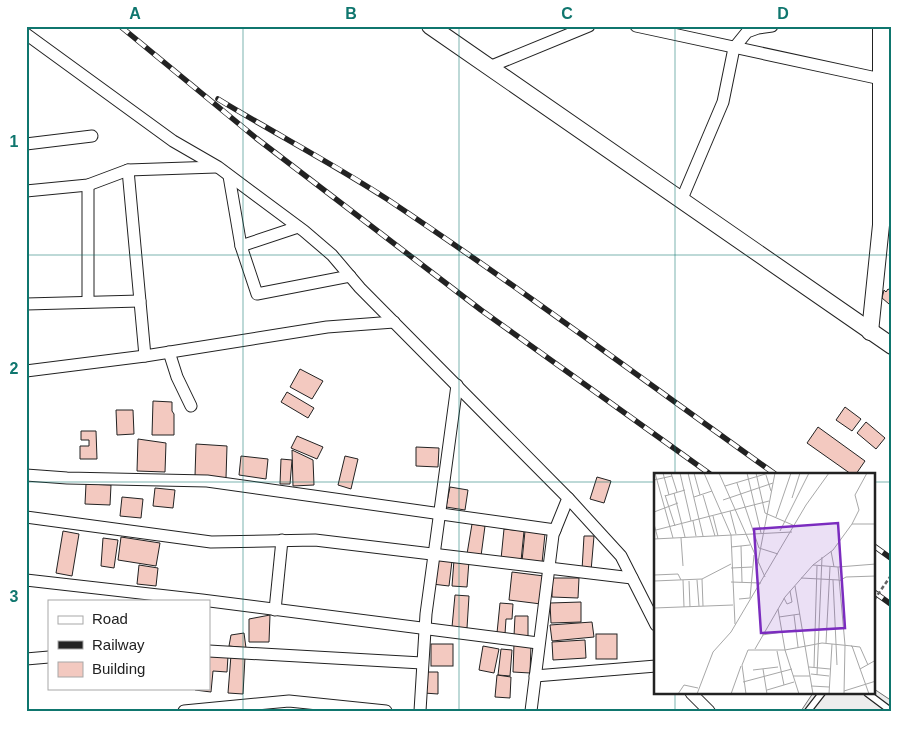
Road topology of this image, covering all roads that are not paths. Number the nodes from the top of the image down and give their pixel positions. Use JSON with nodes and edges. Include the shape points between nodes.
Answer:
{"nodes":[{"id":1,"x":589,"y":26,"type":"edge"},
{"id":2,"x":636,"y":26,"type":"edge"},
{"id":3,"x":772,"y":26,"type":"edge"},
{"id":4,"x":881,"y":26,"type":"edge"},
{"id":5,"x":439,"y":29,"type":"edge"},
{"id":6,"x":576,"y":29,"type":"edge"},
{"id":7,"x":26,"y":34,"type":"edge"},
{"id":8,"x":734,"y":48,"type":"junction"},
{"id":9,"x":886,"y":60,"type":"edge"},
{"id":10,"x":489,"y":67,"type":"junction"},
{"id":11,"x":886,"y":80,"type":"edge"},
{"id":12,"x":92,"y":136,"type":"dead end"},
{"id":13,"x":26,"y":144,"type":"edge"},
{"id":14,"x":218,"y":167,"type":"junction"},
{"id":15,"x":128,"y":170,"type":"junction"},
{"id":16,"x":229,"y":176,"type":"junction"},
{"id":17,"x":88,"y":185,"type":"junction"},
{"id":18,"x":26,"y":191,"type":"edge"},
{"id":19,"x":681,"y":201,"type":"junction"},
{"id":20,"x":298,"y":227,"type":"junction"},
{"id":21,"x":886,"y":228,"type":"edge"},
{"id":22,"x":242,"y":246,"type":"junction"},
{"id":23,"x":350,"y":276,"type":"junction"},
{"id":24,"x":88,"y":301,"type":"junction"},
{"id":25,"x":140,"y":301,"type":"junction"},
{"id":26,"x":26,"y":304,"type":"edge"},
{"id":27,"x":394,"y":322,"type":"junction"},
{"id":28,"x":870,"y":332,"type":"junction"},
{"id":29,"x":892,"y":346,"type":"edge"},
{"id":30,"x":169,"y":352,"type":"junction"},
{"id":31,"x":145,"y":356,"type":"junction"},
{"id":32,"x":26,"y":371,"type":"edge"},
{"id":33,"x":456,"y":385,"type":"junction"},
{"id":34,"x":191,"y":406,"type":"dead end"},
{"id":35,"x":26,"y":475,"type":"edge"},
{"id":36,"x":568,"y":498,"type":"junction"},
{"id":37,"x":439,"y":512,"type":"junction"},
{"id":38,"x":26,"y":517,"type":"edge"},
{"id":39,"x":556,"y":530,"type":"junction"},
{"id":40,"x":282,"y":540,"type":"junction"},
{"id":41,"x":434,"y":554,"type":"junction"},
{"id":42,"x":548,"y":568,"type":"junction"},
{"id":43,"x":632,"y":578,"type":"junction"},
{"id":44,"x":26,"y":580,"type":"edge"},
{"id":45,"x":192,"y":600,"type":"edge"},
{"id":46,"x":210,"y":602,"type":"edge"},
{"id":47,"x":275,"y":610,"type":"junction"},
{"id":48,"x":654,"y":621,"type":"edge"},
{"id":49,"x":425,"y":630,"type":"junction"},
{"id":50,"x":538,"y":643,"type":"junction"},
{"id":51,"x":210,"y":650,"type":"edge"},
{"id":52,"x":48,"y":658,"type":"edge"},
{"id":53,"x":26,"y":659,"type":"edge"},
{"id":54,"x":422,"y":663,"type":"junction"},
{"id":55,"x":654,"y":666,"type":"edge"},
{"id":56,"x":535,"y":676,"type":"junction"},
{"id":57,"x":692,"y":694,"type":"edge"},
{"id":58,"x":821,"y":694,"type":"edge"},
{"id":59,"x":868,"y":694,"type":"edge"},
{"id":60,"x":184,"y":711,"type":"edge"},
{"id":61,"x":386,"y":711,"type":"edge"},
{"id":62,"x":420,"y":711,"type":"edge"},
{"id":63,"x":531,"y":711,"type":"edge"},
{"id":64,"x":708,"y":711,"type":"edge"},
{"id":65,"x":808,"y":711,"type":"edge"},
{"id":66,"x":891,"y":711,"type":"edge"}],
"edges":[{"from":1,"to":6,"type":"street"},
{"from":2,"to":8,"type":"street"},
{"from":3,"to":8,"type":"street","via":[[747,32]]},
{"from":4,"to":9,"type":"street"},
{"from":5,"to":10,"type":"street"},
{"from":6,"to":10,"type":"street"},
{"from":7,"to":14,"type":"street","via":[[173,142]]},
{"from":8,"to":11,"type":"street"},
{"from":8,"to":19,"type":"street","via":[[723,102]]},
{"from":9,"to":11,"type":"street"},
{"from":10,"to":19,"type":"street"},
{"from":11,"to":21,"type":"street"},
{"from":12,"to":13,"type":"street"},
{"from":14,"to":15,"type":"street"},
{"from":14,"to":16,"type":"street"},
{"from":15,"to":17,"type":"street"},
{"from":15,"to":25,"type":"street"},
{"from":16,"to":20,"type":"street"},
{"from":16,"to":22,"type":"street"},
{"from":17,"to":18,"type":"street"},
{"from":17,"to":24,"type":"street"},
{"from":19,"to":28,"type":"street"},
{"from":20,"to":22,"type":"street"},
{"from":20,"to":23,"type":"street","via":[[332,255]]},
{"from":21,"to":28,"type":"street"},
{"from":22,"to":23,"type":"street","via":[[257,294]]},
{"from":23,"to":27,"type":"street"},
{"from":24,"to":25,"type":"street"},
{"from":24,"to":26,"type":"street"},
{"from":25,"to":31,"type":"street"},
{"from":27,"to":30,"type":"street","via":[[327,326]]},
{"from":27,"to":33,"type":"street"},
{"from":28,"to":29,"type":"street"},
{"from":30,"to":31,"type":"street"},
{"from":30,"to":34,"type":"street"},
{"from":31,"to":32,"type":"street"},
{"from":33,"to":36,"type":"street"},
{"from":33,"to":37,"type":"street"},
{"from":35,"to":37,"type":"street","via":[[207,481]]},
{"from":36,"to":39,"type":"street"},
{"from":36,"to":43,"type":"street","via":[[621,556]]},
{"from":37,"to":39,"type":"street"},
{"from":37,"to":41,"type":"street"},
{"from":38,"to":40,"type":"street","via":[[211,542]]},
{"from":39,"to":42,"type":"street"},
{"from":40,"to":41,"type":"street","via":[[315,540]]},
{"from":40,"to":47,"type":"street"},
{"from":41,"to":42,"type":"street"},
{"from":41,"to":49,"type":"street"},
{"from":42,"to":43,"type":"street"},
{"from":42,"to":50,"type":"street"},
{"from":43,"to":48,"type":"street"},
{"from":44,"to":45,"type":"street"},
{"from":46,"to":47,"type":"street"},
{"from":47,"to":49,"type":"street"},
{"from":49,"to":50,"type":"street"},
{"from":49,"to":54,"type":"street"},
{"from":50,"to":56,"type":"street"},
{"from":51,"to":54,"type":"street"},
{"from":52,"to":53,"type":"street"},
{"from":54,"to":62,"type":"street"},
{"from":55,"to":56,"type":"street"},
{"from":56,"to":63,"type":"street"},
{"from":57,"to":64,"type":"street"},
{"from":58,"to":65,"type":"lane"},
{"from":59,"to":66,"type":"lane"},
{"from":60,"to":61,"type":"street","via":[[289,701]]}]}
